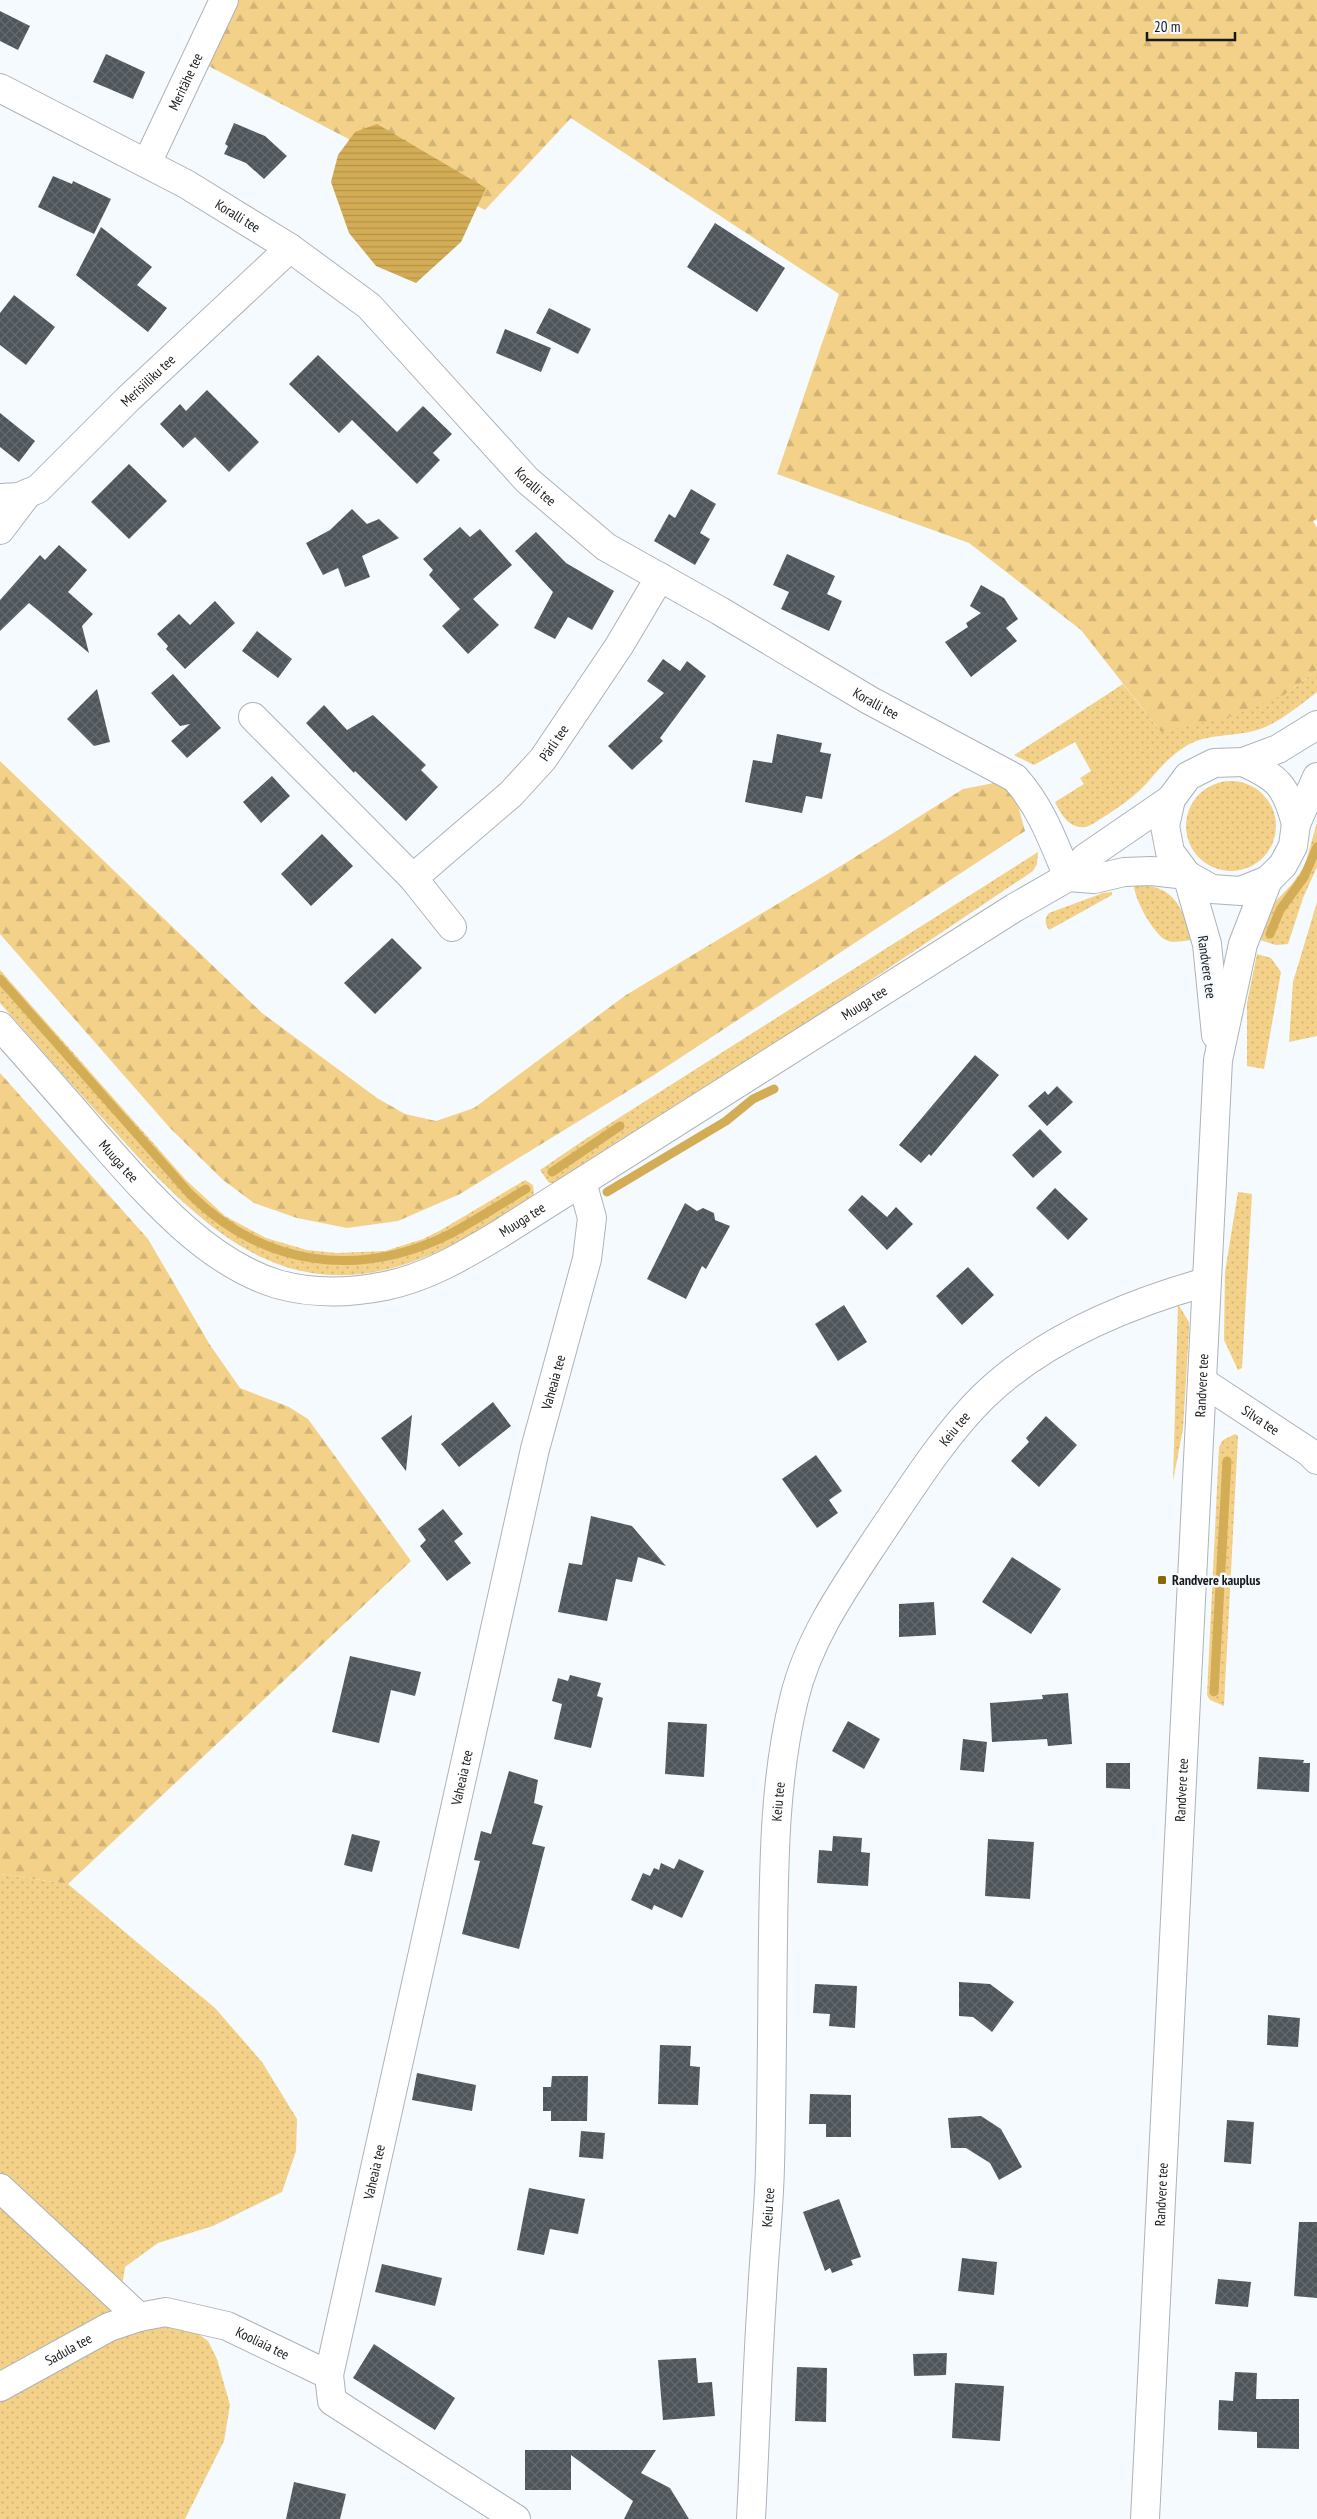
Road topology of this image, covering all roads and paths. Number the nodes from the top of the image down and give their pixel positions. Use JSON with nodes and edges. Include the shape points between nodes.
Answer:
{"nodes":[{"id":1,"x":224,"y":0,"type":"edge"},
{"id":2,"x":0,"y":88,"type":"edge"},
{"id":3,"x":147,"y":163,"type":"junction"},
{"id":4,"x":290,"y":248,"type":"junction"},
{"id":5,"x":28,"y":493,"type":"junction"},
{"id":6,"x":0,"y":498,"type":"edge"},
{"id":7,"x":0,"y":530,"type":"edge"},
{"id":8,"x":660,"y":578,"type":"junction"},
{"id":9,"x":254,"y":718,"type":"dead end"},
{"id":10,"x":1317,"y":724,"type":"edge"},
{"id":11,"x":1243,"y":762,"type":"junction"},
{"id":12,"x":1317,"y":777,"type":"edge"},
{"id":13,"x":1171,"y":799,"type":"junction"},
{"id":14,"x":1296,"y":824,"type":"junction"},
{"id":15,"x":1187,"y":875,"type":"junction"},
{"id":16,"x":1068,"y":877,"type":"junction"},
{"id":17,"x":413,"y":878,"type":"junction"},
{"id":18,"x":1268,"y":880,"type":"junction"},
{"id":19,"x":452,"y":927,"type":"dead end"},
{"id":20,"x":0,"y":1026,"type":"edge"},
{"id":21,"x":1218,"y":1060,"type":"junction"},
{"id":22,"x":582,"y":1182,"type":"junction"},
{"id":23,"x":1206,"y":1282,"type":"junction"},
{"id":24,"x":1202,"y":1382,"type":"junction"},
{"id":25,"x":1314,"y":1455,"type":"edge"},
{"id":26,"x":0,"y":2188,"type":"edge"},
{"id":27,"x":139,"y":2317,"type":"junction"},
{"id":28,"x":329,"y":2375,"type":"junction"},
{"id":29,"x":0,"y":2387,"type":"edge"},
{"id":30,"x":516,"y":2519,"type":"edge"},
{"id":31,"x":752,"y":2519,"type":"edge"},
{"id":32,"x":1145,"y":2519,"type":"edge"}],
"edges":[{"from":1,"to":3,"type":"street","name":"Meritähe tee"},
{"from":2,"to":3,"type":"street","name":"Koralli tee"},
{"from":3,"to":4,"type":"street","name":"Koralli tee"},
{"from":4,"to":5,"type":"street","name":"Merisiiliku tee","via":[[128,399],[38,489]]},
{"from":4,"to":8,"type":"street","name":"Koralli tee","via":[[369,306],[527,480],[606,548]]},
{"from":5,"to":6,"type":"street","name":"Merisiiliku tee"},
{"from":5,"to":7,"type":"street"},
{"from":8,"to":16,"type":"street","name":"Koralli tee","via":[[869,700],[1015,778],[1031,796],[1043,818]]},
{"from":8,"to":17,"type":"street","name":"Pärli tee","via":[[543,758],[511,794]]},
{"from":9,"to":17,"type":"street"},
{"from":10,"to":11,"type":"street","name":"Randvere tee","via":[[1278,749]]},
{"from":11,"to":13,"type":"street","name":"Randvere tee","via":[[1214,763],[1188,776]]},
{"from":11,"to":14,"type":"street","name":"Randvere tee","via":[[1269,774],[1288,796]]},
{"from":12,"to":14,"type":"street","name":"Randvere tee"},
{"from":13,"to":15,"type":"street","name":"Randvere tee","via":[[1165,826],[1170,852]]},
{"from":13,"to":16,"type":"street","name":"Muuga tee","via":[[1085,858]]},
{"from":14,"to":18,"type":"street","name":"Randvere tee","via":[[1293,846],[1283,865]]},
{"from":15,"to":16,"type":"street","via":[[1151,871],[1124,872],[1094,879]]},
{"from":15,"to":18,"type":"street","name":"Randvere tee","via":[[1212,889],[1241,891]]},
{"from":15,"to":21,"type":"street","name":"Randvere tee","via":[[1207,944]]},
{"from":16,"to":22,"type":"street","name":"Muuga tee"},
{"from":17,"to":19,"type":"street"},
{"from":18,"to":21,"type":"street","name":"Randvere tee","via":[[1243,944]]},
{"from":20,"to":22,"type":"street","name":"Muuga tee","via":[[142,1187],[202,1243],[236,1267],[276,1284],[311,1291],[346,1292],[386,1286],[423,1275],[462,1257]]},
{"from":21,"to":23,"type":"street","name":"Randvere tee"},
{"from":22,"to":28,"type":"street","name":"Vaheaia tee","via":[[592,1218],[588,1259],[532,1459]]},
{"from":23,"to":24,"type":"street","name":"Randvere tee"},
{"from":23,"to":31,"type":"street","name":"Keiu tee","via":[[1103,1320],[1056,1344],[1013,1372],[983,1398],[936,1454],[852,1576],[828,1616],[794,1697],[780,1772],[775,1836],[770,2172]]},
{"from":24,"to":25,"type":"street","name":"Silva tee"},
{"from":24,"to":32,"type":"street","name":"Randvere tee"},
{"from":26,"to":27,"type":"street"},
{"from":27,"to":28,"type":"street","name":"Kooliaia tee","via":[[166,2312],[227,2326]]},
{"from":27,"to":29,"type":"street","name":"Sadula tee","via":[[109,2327]]},
{"from":28,"to":30,"type":"street","via":[[332,2401]]}]}
